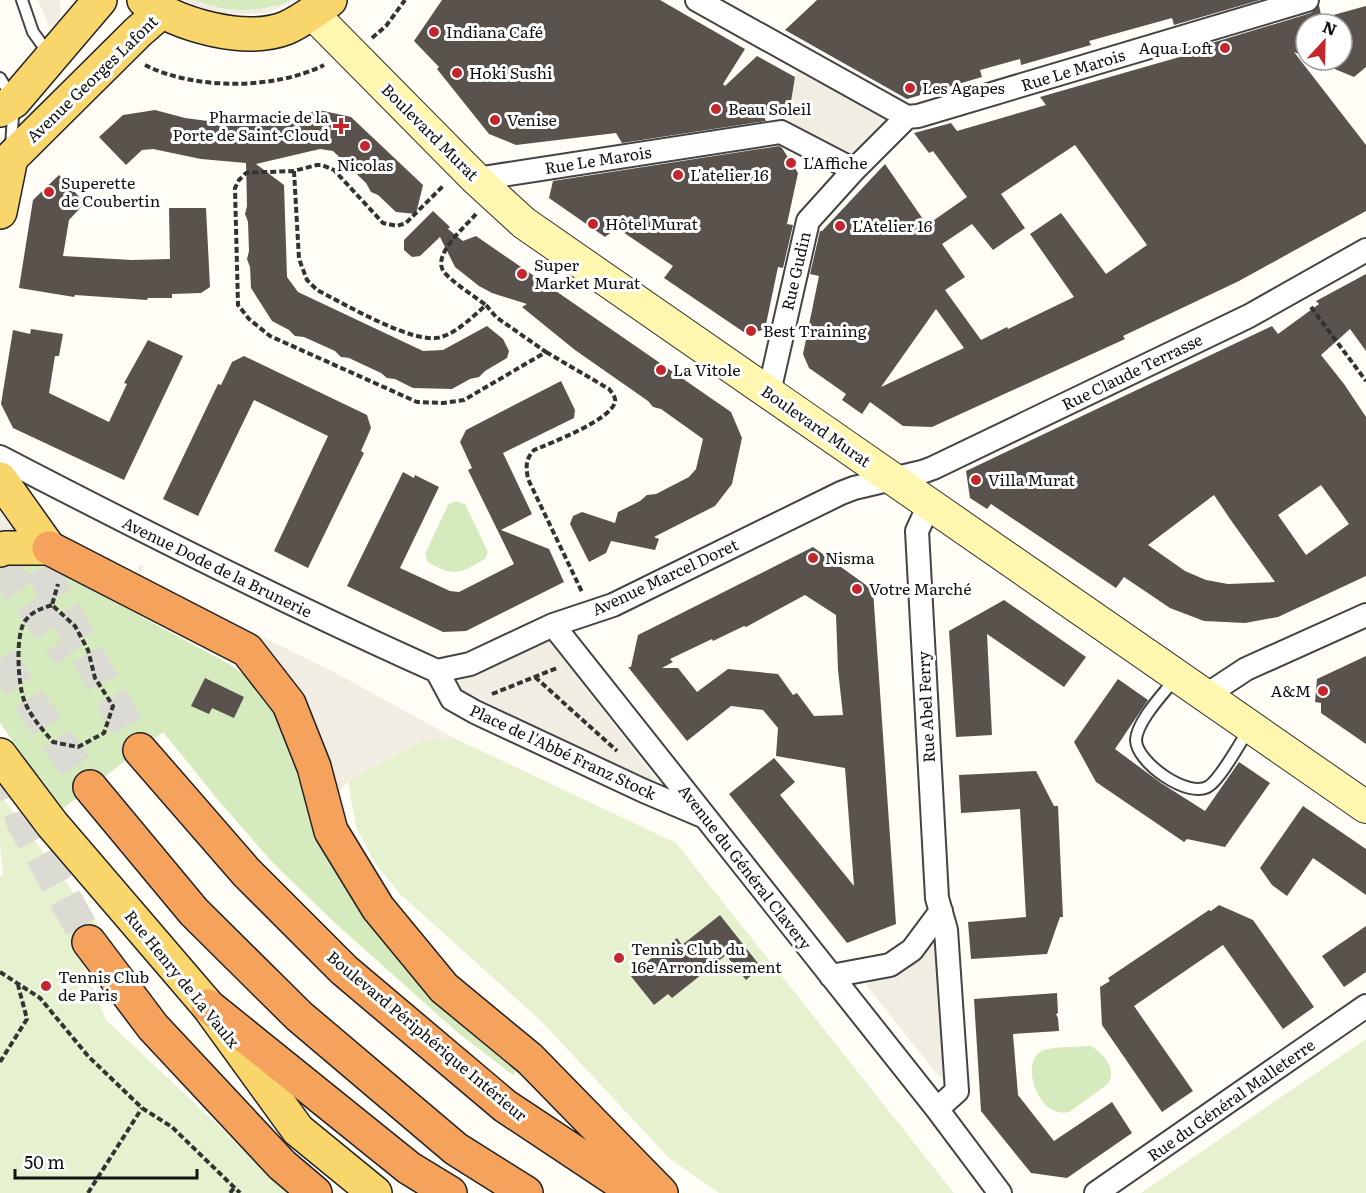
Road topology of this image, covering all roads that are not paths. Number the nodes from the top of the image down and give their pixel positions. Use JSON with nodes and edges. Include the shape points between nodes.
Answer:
{"nodes":[{"id":1,"x":22,"y":0,"type":"edge"},
{"id":2,"x":100,"y":0,"type":"edge"},
{"id":3,"x":697,"y":0,"type":"edge"},
{"id":4,"x":1307,"y":0,"type":"edge"},
{"id":5,"x":152,"y":6,"type":"edge"},
{"id":6,"x":321,"y":6,"type":"edge"},
{"id":7,"x":51,"y":56,"type":"junction"},
{"id":8,"x":5,"y":96,"type":"edge"},
{"id":9,"x":907,"y":117,"type":"junction"},
{"id":10,"x":5,"y":166,"type":"edge"},
{"id":11,"x":854,"y":170,"type":"junction"},
{"id":12,"x":476,"y":179,"type":"junction"},
{"id":13,"x":0,"y":212,"type":"edge"},
{"id":14,"x":1366,"y":250,"type":"edge"},
{"id":15,"x":769,"y":392,"type":"junction"},
{"id":16,"x":0,"y":457,"type":"edge"},
{"id":17,"x":0,"y":479,"type":"edge"},
{"id":18,"x":891,"y":479,"type":"junction"},
{"id":19,"x":928,"y":505,"type":"junction"},
{"id":20,"x":0,"y":550,"type":"edge"},
{"id":21,"x":54,"y":562,"type":"junction"},
{"id":22,"x":1366,"y":615,"type":"edge"},
{"id":23,"x":553,"y":625,"type":"junction"},
{"id":24,"x":437,"y":671,"type":"junction"},
{"id":25,"x":1178,"y":676,"type":"junction"},
{"id":26,"x":1205,"y":696,"type":"junction"},
{"id":27,"x":1251,"y":727,"type":"junction"},
{"id":28,"x":140,"y":750,"type":"tunnel mouth"},
{"id":29,"x":0,"y":755,"type":"edge"},
{"id":30,"x":90,"y":788,"type":"tunnel mouth"},
{"id":31,"x":1366,"y":807,"type":"edge"},
{"id":32,"x":705,"y":816,"type":"junction"},
{"id":33,"x":941,"y":911,"type":"junction"},
{"id":34,"x":89,"y":942,"type":"tunnel mouth"},
{"id":35,"x":831,"y":976,"type":"junction"},
{"id":36,"x":208,"y":1006,"type":"junction"},
{"id":37,"x":1366,"y":1006,"type":"edge"},
{"id":38,"x":937,"y":1109,"type":"junction"},
{"id":39,"x":315,"y":1193,"type":"edge"},
{"id":40,"x":375,"y":1193,"type":"edge"},
{"id":41,"x":450,"y":1193,"type":"edge"},
{"id":42,"x":526,"y":1193,"type":"edge"},
{"id":43,"x":636,"y":1193,"type":"edge"},
{"id":44,"x":661,"y":1193,"type":"edge"},
{"id":45,"x":1000,"y":1193,"type":"edge"},
{"id":46,"x":1096,"y":1193,"type":"edge"}],
"edges":[{"from":1,"to":7,"type":"lane","via":[[33,32]]},
{"from":2,"to":7,"type":"main road"},
{"from":3,"to":9,"type":"street"},
{"from":4,"to":9,"type":"street","name":"Rue Le Marois"},
{"from":5,"to":6,"type":"main road","via":[[189,23],[260,34],[286,28]]},
{"from":5,"to":10,"type":"main road","name":"Avenue Georges Lafont","via":[[138,32]]},
{"from":6,"to":12,"type":"main road","name":"Boulevard Murat"},
{"from":7,"to":8,"type":"main road"},
{"from":8,"to":10,"type":"lane"},
{"from":9,"to":11,"type":"street"},
{"from":10,"to":13,"type":"main road"},
{"from":11,"to":12,"type":"street","name":"Rue Le Marois","via":[[781,132]]},
{"from":11,"to":15,"type":"street","name":"Rue Gudin","via":[[808,221]]},
{"from":12,"to":15,"type":"main road","name":"Boulevard Murat","via":[[524,223]]},
{"from":14,"to":18,"type":"street","name":"Rue Claude Terrasse","via":[[1249,316],[933,468]]},
{"from":15,"to":18,"type":"main road","name":"Boulevard Murat"},
{"from":16,"to":24,"type":"street","name":"Avenue Dode de la Brunerie","via":[[163,543]]},
{"from":17,"to":21,"type":"main road"},
{"from":18,"to":19,"type":"main road","name":"Boulevard Murat"},
{"from":18,"to":23,"type":"street","name":"Avenue Marcel Doret","via":[[841,493],[613,605]]},
{"from":19,"to":25,"type":"main road","name":"Boulevard Murat"},
{"from":19,"to":33,"type":"street","name":"Rue Abel Ferry","via":[[916,531],[937,898]]},
{"from":20,"to":21,"type":"main road","via":[[5,548]]},
{"from":21,"to":44,"type":"highway","via":[[247,650],[289,704],[314,767],[331,831],[378,908],[444,988],[530,1059]]},
{"from":22,"to":26,"type":"street","via":[[1246,669]]},
{"from":23,"to":24,"type":"street","name":"Avenue Marcel Doret","via":[[470,664]]},
{"from":23,"to":32,"type":"street","name":"Avenue du Général Clavery"},
{"from":24,"to":32,"type":"street","name":"Place de l'Abbé Franz Stock","via":[[452,699],[475,712]]},
{"from":25,"to":26,"type":"main road","name":"Boulevard Murat"},
{"from":25,"to":27,"type":"lane","via":[[1143,722],[1136,739],[1138,750],[1153,768],[1182,786],[1198,790],[1209,787]]},
{"from":26,"to":27,"type":"main road"},
{"from":27,"to":31,"type":"main road"},
{"from":28,"to":43,"type":"highway","name":"Boulevard Périphérique Intérieur","via":[[246,872],[344,970],[505,1106]]},
{"from":29,"to":36,"type":"main road","name":"Rue Henry de La Vaulx","via":[[52,824]]},
{"from":30,"to":42,"type":"highway","via":[[194,912],[299,1016],[456,1149]]},
{"from":32,"to":35,"type":"street","name":"Avenue du Général Clavery"},
{"from":33,"to":35,"type":"street","via":[[912,950],[890,965]]},
{"from":33,"to":38,"type":"street","name":"Rue Abel Ferry","via":[[946,930],[957,1091]]},
{"from":34,"to":39,"type":"highway","via":[[153,1027],[282,1165]]},
{"from":35,"to":38,"type":"street","name":"Avenue du Général Clavery"},
{"from":36,"to":40,"type":"main road","name":"Rue Henry de La Vaulx","via":[[298,1130]]},
{"from":36,"to":41,"type":"highway","via":[[409,1168]]},
{"from":37,"to":46,"type":"street","name":"Rue du Général Malleterre"},
{"from":38,"to":45,"type":"street","name":"Avenue du Général Clavery"}]}
